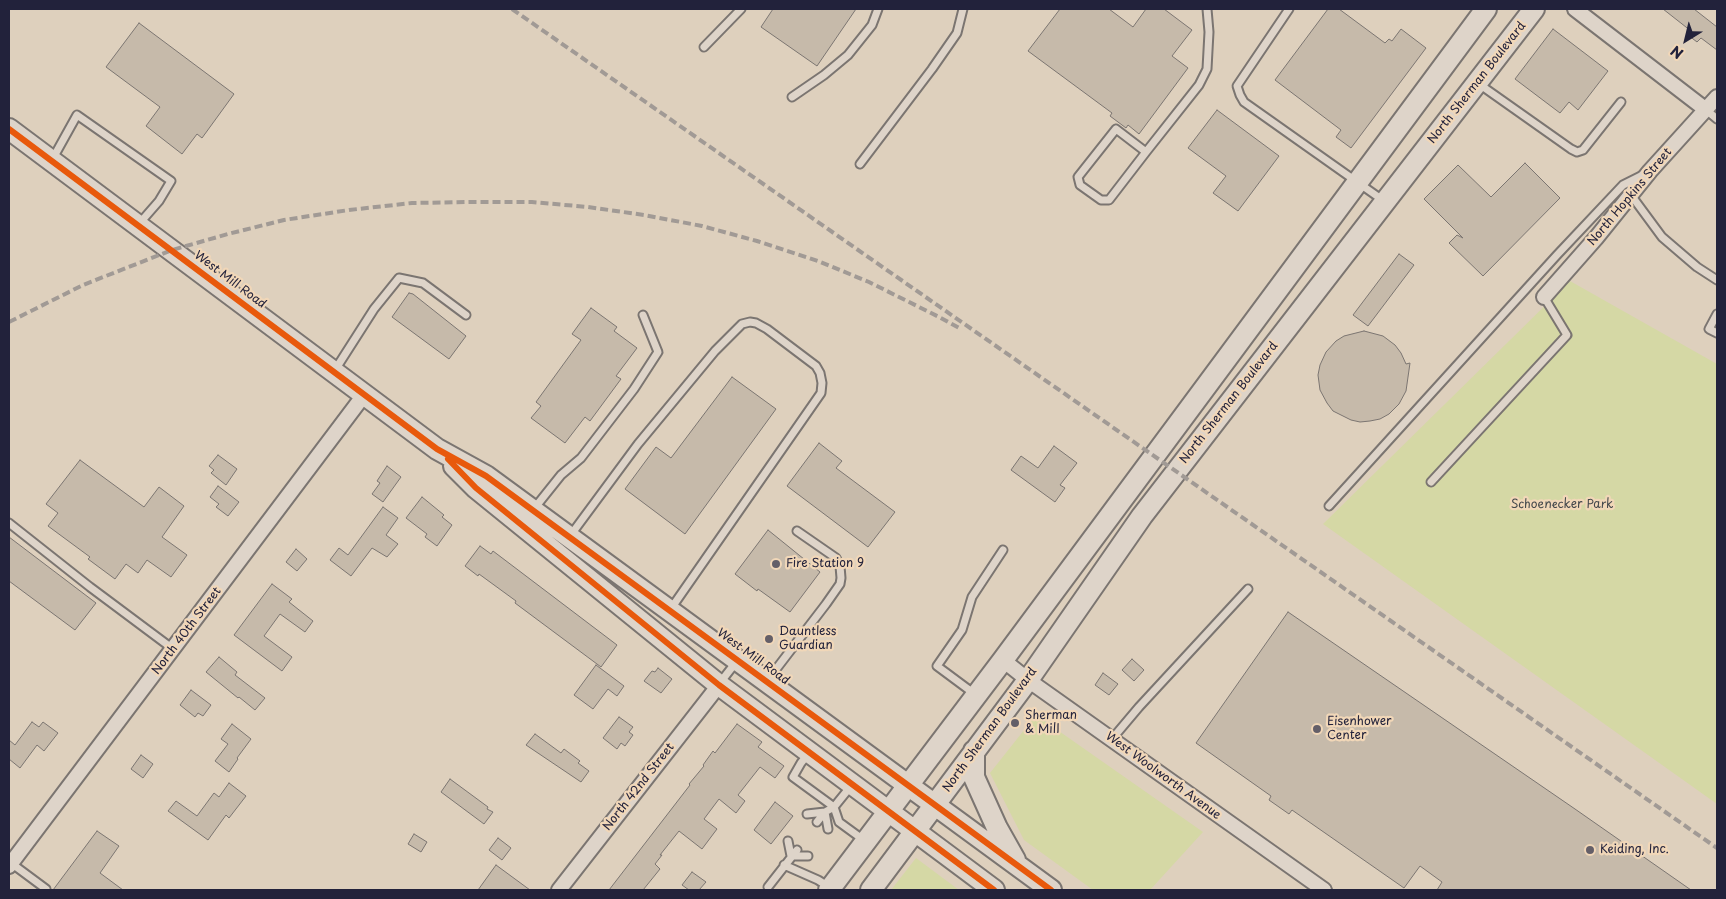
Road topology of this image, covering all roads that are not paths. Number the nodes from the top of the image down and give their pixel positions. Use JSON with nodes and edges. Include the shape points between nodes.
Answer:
{"nodes":[{"id":1,"x":741,"y":9,"type":"edge"},
{"id":2,"x":878,"y":9,"type":"edge"},
{"id":3,"x":963,"y":9,"type":"edge"},
{"id":4,"x":1207,"y":9,"type":"edge"},
{"id":5,"x":1289,"y":9,"type":"edge"},
{"id":6,"x":1486,"y":9,"type":"edge"},
{"id":7,"x":1534,"y":9,"type":"edge"},
{"id":8,"x":1575,"y":9,"type":"edge"},
{"id":9,"x":704,"y":47,"type":"dead end"},
{"id":10,"x":1477,"y":82,"type":"junction"},
{"id":11,"x":1717,"y":97,"type":"edge"},
{"id":12,"x":792,"y":98,"type":"dead end"},
{"id":13,"x":1621,"y":102,"type":"dead end"},
{"id":14,"x":1705,"y":109,"type":"junction"},
{"id":15,"x":1717,"y":119,"type":"edge"},
{"id":16,"x":9,"y":129,"type":"edge"},
{"id":17,"x":1146,"y":152,"type":"junction"},
{"id":18,"x":51,"y":160,"type":"junction"},
{"id":19,"x":860,"y":164,"type":"dead end"},
{"id":20,"x":1650,"y":171,"type":"junction"},
{"id":21,"x":1357,"y":182,"type":"junction"},
{"id":22,"x":1631,"y":195,"type":"junction"},
{"id":23,"x":1385,"y":202,"type":"junction"},
{"id":24,"x":138,"y":225,"type":"junction"},
{"id":25,"x":1717,"y":280,"type":"edge"},
{"id":26,"x":1544,"y":297,"type":"joint"},
{"id":27,"x":1717,"y":314,"type":"edge"},
{"id":28,"x":466,"y":315,"type":"dead end"},
{"id":29,"x":642,"y":315,"type":"dead end"},
{"id":30,"x":1717,"y":333,"type":"edge"},
{"id":31,"x":334,"y":372,"type":"junction"},
{"id":32,"x":364,"y":395,"type":"junction"},
{"id":33,"x":437,"y":449,"type":"junction"},
{"id":34,"x":1431,"y":482,"type":"dead end"},
{"id":35,"x":1329,"y":506,"type":"dead end"},
{"id":36,"x":533,"y":510,"type":"junction"},
{"id":37,"x":9,"y":523,"type":"edge"},
{"id":38,"x":797,"y":531,"type":"dead end"},
{"id":39,"x":569,"y":537,"type":"junction"},
{"id":40,"x":1003,"y":550,"type":"dead end"},
{"id":41,"x":1248,"y":589,"type":"dead end"},
{"id":42,"x":670,"y":610,"type":"junction"},
{"id":43,"x":173,"y":649,"type":"junction"},
{"id":44,"x":738,"y":660,"type":"junction"},
{"id":45,"x":1003,"y":660,"type":"junction"},
{"id":46,"x":1028,"y":680,"type":"junction"},
{"id":47,"x":767,"y":681,"type":"junction"},
{"id":48,"x":719,"y":685,"type":"junction"},
{"id":49,"x":976,"y":695,"type":"junction"},
{"id":50,"x":1112,"y":739,"type":"junction"},
{"id":51,"x":974,"y":751,"type":"junction"},
{"id":52,"x":809,"y":753,"type":"junction"},
{"id":53,"x":852,"y":785,"type":"junction"},
{"id":54,"x":907,"y":785,"type":"junction"},
{"id":55,"x":935,"y":805,"type":"junction"},
{"id":56,"x":834,"y":807,"type":"junction"},
{"id":57,"x":825,"y":812,"type":"junction"},
{"id":58,"x":888,"y":812,"type":"junction"},
{"id":59,"x":808,"y":814,"type":"dead end"},
{"id":60,"x":817,"y":822,"type":"dead end"},
{"id":61,"x":828,"y":830,"type":"dead end"},
{"id":62,"x":914,"y":832,"type":"junction"},
{"id":63,"x":788,"y":841,"type":"dead end"},
{"id":64,"x":865,"y":842,"type":"junction"},
{"id":65,"x":797,"y":850,"type":"dead end"},
{"id":66,"x":792,"y":856,"type":"junction"},
{"id":67,"x":808,"y":856,"type":"dead end"},
{"id":68,"x":10,"y":864,"type":"edge"},
{"id":69,"x":784,"y":865,"type":"junction"},
{"id":70,"x":1019,"y":868,"type":"junction"},
{"id":71,"x":768,"y":887,"type":"dead end"},
{"id":72,"x":46,"y":889,"type":"dead end"},
{"id":73,"x":560,"y":890,"type":"edge"},
{"id":74,"x":831,"y":890,"type":"edge"},
{"id":75,"x":871,"y":890,"type":"edge"},
{"id":76,"x":994,"y":890,"type":"edge"},
{"id":77,"x":1051,"y":890,"type":"edge"},
{"id":78,"x":1324,"y":890,"type":"edge"}],
"edges":[{"from":1,"to":9,"type":"lane"},
{"from":2,"to":12,"type":"lane","via":[[872,25],[848,55]]},
{"from":3,"to":19,"type":"lane","via":[[956,33]]},
{"from":4,"to":17,"type":"lane","via":[[1207,69],[1199,85]]},
{"from":5,"to":21,"type":"lane","via":[[1237,86],[1240,95],[1244,102]]},
{"from":6,"to":21,"type":"main road"},
{"from":7,"to":10,"type":"main road","name":"North Sherman Boulevard"},
{"from":8,"to":14,"type":"street"},
{"from":10,"to":13,"type":"lane","via":[[1577,152],[1583,150]]},
{"from":10,"to":23,"type":"main road","name":"North Sherman Boulevard"},
{"from":11,"to":14,"type":"street","name":"North Hopkins Street"},
{"from":14,"to":15,"type":"lane"},
{"from":14,"to":20,"type":"street","name":"North Hopkins Street"},
{"from":16,"to":18,"type":"main road","name":"West Mill Road"},
{"from":17,"to":17,"type":"lane","via":[[1109,200],[1101,200],[1080,184],[1078,177],[1116,129]]},
{"from":18,"to":24,"type":"main road","name":"West Mill Road"},
{"from":18,"to":24,"type":"lane","via":[[77,115],[171,181]]},
{"from":20,"to":22,"type":"street","name":"North Hopkins Street"},
{"from":20,"to":35,"type":"lane","via":[[1623,185]]},
{"from":21,"to":23,"type":"lane"},
{"from":21,"to":45,"type":"main road"},
{"from":22,"to":25,"type":"lane","via":[[1662,237],[1697,268]]},
{"from":22,"to":26,"type":"street","name":"North Hopkins Street"},
{"from":23,"to":46,"type":"main road","name":"North Sherman Boulevard","via":[[1142,516]]},
{"from":24,"to":31,"type":"main road","name":"West Mill Road"},
{"from":26,"to":34,"type":"lane","via":[[1567,335]]},
{"from":27,"to":30,"type":"lane","via":[[1709,328]]},
{"from":28,"to":31,"type":"lane","via":[[423,283],[399,278],[374,309]]},
{"from":29,"to":36,"type":"lane","via":[[658,352],[581,458],[561,475]]},
{"from":31,"to":32,"type":"main road","name":"West Mill Road"},
{"from":32,"to":33,"type":"main road","name":"West Mill Road"},
{"from":32,"to":43,"type":"street","name":"North 40th Street"},
{"from":33,"to":36,"type":"main road","name":"West Mill Road","via":[[486,476]]},
{"from":33,"to":48,"type":"main road","name":"West Mill Road","via":[[476,488]]},
{"from":36,"to":39,"type":"main road","name":"West Mill Road"},
{"from":37,"to":43,"type":"lane"},
{"from":38,"to":47,"type":"lane","via":[[836,558],[840,566],[840,584]]},
{"from":39,"to":42,"type":"main road","name":"West Mill Road"},
{"from":39,"to":42,"type":"lane","via":[[632,451],[715,351],[742,324],[750,322],[768,329],[816,366],[822,383],[821,393]]},
{"from":40,"to":49,"type":"lane","via":[[972,597],[962,630],[937,666]]},
{"from":41,"to":50,"type":"lane"},
{"from":42,"to":44,"type":"main road","name":"West Mill Road"},
{"from":43,"to":68,"type":"street","name":"North 40th Street"},
{"from":44,"to":47,"type":"main road","name":"West Mill Road"},
{"from":44,"to":48,"type":"lane"},
{"from":45,"to":46,"type":"street","name":"West Woolworth Avenue"},
{"from":45,"to":49,"type":"main road"},
{"from":46,"to":50,"type":"street","name":"West Woolworth Avenue"},
{"from":46,"to":51,"type":"main road","name":"North Sherman Boulevard"},
{"from":47,"to":54,"type":"main road","name":"West Mill Road"},
{"from":48,"to":52,"type":"main road","name":"West Mill Road"},
{"from":48,"to":73,"type":"street","name":"North 42nd Street"},
{"from":49,"to":54,"type":"main road"},
{"from":50,"to":78,"type":"street","name":"West Woolworth Avenue"},
{"from":51,"to":55,"type":"main road","name":"North Sherman Boulevard"},
{"from":51,"to":70,"type":"main road","via":[[974,777]]},
{"from":52,"to":53,"type":"main road","name":"West Mill Road"},
{"from":52,"to":56,"type":"lane","via":[[793,777]]},
{"from":53,"to":56,"type":"lane"},
{"from":53,"to":58,"type":"main road","name":"West Mill Road"},
{"from":54,"to":55,"type":"main road","name":"West Mill Road"},
{"from":54,"to":58,"type":"main road"},
{"from":55,"to":62,"type":"main road","name":"North Sherman Boulevard"},
{"from":55,"to":70,"type":"main road","name":"West Mill Road"},
{"from":56,"to":57,"type":"lane"},
{"from":56,"to":64,"type":"lane","via":[[840,822]]},
{"from":57,"to":59,"type":"lane"},
{"from":57,"to":60,"type":"lane"},
{"from":57,"to":61,"type":"lane"},
{"from":58,"to":62,"type":"main road","name":"West Mill Road"},
{"from":58,"to":64,"type":"main road"},
{"from":62,"to":75,"type":"main road","name":"North Sherman Boulevard"},
{"from":62,"to":76,"type":"main road","name":"West Mill Road"},
{"from":63,"to":66,"type":"lane"},
{"from":64,"to":74,"type":"main road"},
{"from":65,"to":66,"type":"lane"},
{"from":66,"to":67,"type":"lane"},
{"from":66,"to":69,"type":"lane"},
{"from":68,"to":72,"type":"lane"},
{"from":69,"to":71,"type":"lane"},
{"from":69,"to":74,"type":"lane","via":[[818,880]]},
{"from":70,"to":77,"type":"main road","name":"West Mill Road"}]}
